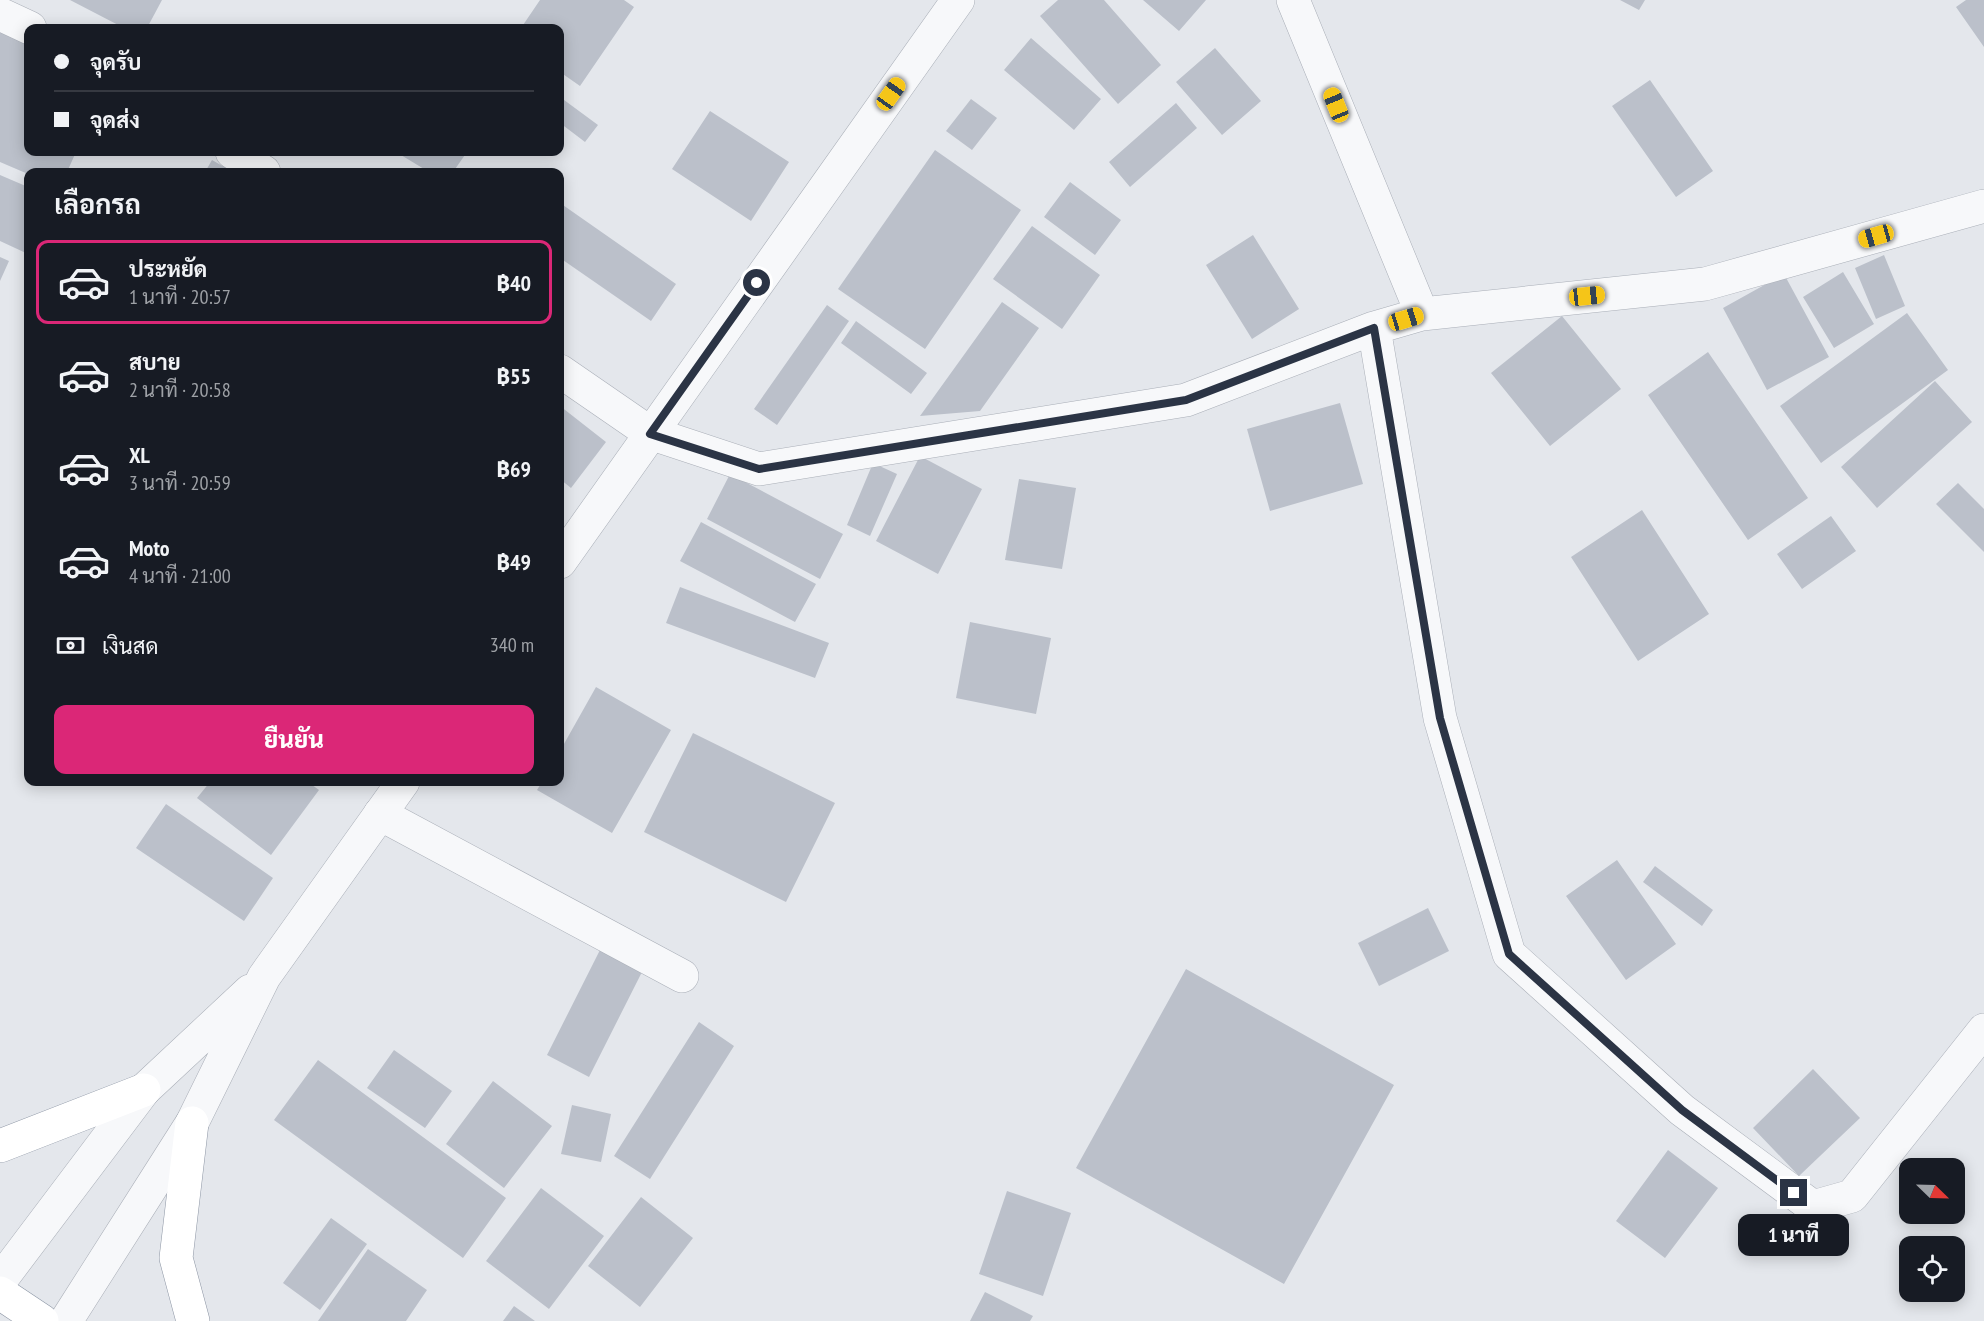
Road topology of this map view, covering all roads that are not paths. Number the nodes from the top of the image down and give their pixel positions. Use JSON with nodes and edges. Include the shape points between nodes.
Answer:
{"nodes":[{"id":1,"x":958,"y":0,"type":"edge"},
{"id":2,"x":1293,"y":0,"type":"edge"},
{"id":3,"x":0,"y":14,"type":"edge"},
{"id":4,"x":24,"y":25,"type":"edge"},
{"id":5,"x":238,"y":156,"type":"edge"},
{"id":6,"x":258,"y":168,"type":"edge"},
{"id":7,"x":1984,"y":207,"type":"edge"},
{"id":8,"x":1422,"y":314,"type":"junction"},
{"id":9,"x":1374,"y":328,"type":"junction"},
{"id":10,"x":564,"y":374,"type":"edge"},
{"id":11,"x":650,"y":434,"type":"junction"},
{"id":12,"x":564,"y":555,"type":"edge"},
{"id":13,"x":400,"y":786,"type":"edge"},
{"id":14,"x":380,"y":814,"type":"junction"},
{"id":15,"x":682,"y":976,"type":"dead end"},
{"id":16,"x":264,"y":977,"type":"junction"},
{"id":17,"x":1984,"y":1030,"type":"edge"},
{"id":18,"x":144,"y":1090,"type":"junction"},
{"id":19,"x":192,"y":1123,"type":"junction"},
{"id":20,"x":0,"y":1146,"type":"edge"},
{"id":21,"x":0,"y":1281,"type":"edge"},
{"id":22,"x":0,"y":1293,"type":"edge"},
{"id":23,"x":42,"y":1321,"type":"edge"},
{"id":24,"x":66,"y":1321,"type":"edge"},
{"id":25,"x":193,"y":1321,"type":"edge"}],
"edges":[{"from":1,"to":11,"type":"street"},
{"from":2,"to":8,"type":"street"},
{"from":3,"to":4,"type":"street"},
{"from":5,"to":6,"type":"street"},
{"from":7,"to":8,"type":"street","via":[[1705,284]]},
{"from":8,"to":9,"type":"street"},
{"from":9,"to":11,"type":"street","via":[[1186,400],[759,469]]},
{"from":9,"to":17,"type":"street","via":[[1440,718],[1509,954],[1682,1110],[1813,1207],[1852,1196]]},
{"from":10,"to":11,"type":"street"},
{"from":11,"to":12,"type":"street"},
{"from":13,"to":14,"type":"street"},
{"from":14,"to":15,"type":"street"},
{"from":14,"to":16,"type":"street"},
{"from":16,"to":18,"type":"street"},
{"from":16,"to":19,"type":"street"},
{"from":18,"to":20,"type":"highway"},
{"from":18,"to":21,"type":"street"},
{"from":19,"to":24,"type":"street"},
{"from":19,"to":25,"type":"highway","via":[[176,1258]]},
{"from":22,"to":23,"type":"highway"}]}
